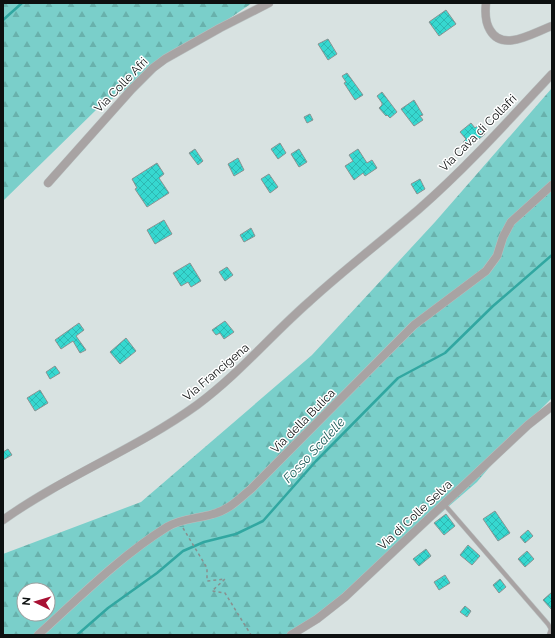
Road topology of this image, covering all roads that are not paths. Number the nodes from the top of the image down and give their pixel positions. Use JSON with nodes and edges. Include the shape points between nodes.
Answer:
{"nodes":[{"id":1,"x":270,"y":3,"type":"edge"},
{"id":2,"x":486,"y":3,"type":"edge"},
{"id":3,"x":552,"y":26,"type":"edge"},
{"id":4,"x":552,"y":74,"type":"edge"},
{"id":5,"x":48,"y":183,"type":"dead end"},
{"id":6,"x":552,"y":185,"type":"edge"},
{"id":7,"x":420,"y":208,"type":"joint"},
{"id":8,"x":552,"y":406,"type":"edge"},
{"id":9,"x":444,"y":504,"type":"junction"},
{"id":10,"x":3,"y":520,"type":"edge"},
{"id":11,"x":38,"y":635,"type":"edge"},
{"id":12,"x":291,"y":635,"type":"edge"},
{"id":13,"x":549,"y":635,"type":"edge"}],
"edges":[{"from":1,"to":5,"type":"street","name":"Via Colle Afri","via":[[220,28],[153,68]]},
{"from":2,"to":3,"type":"street","via":[[488,25],[494,36],[501,41],[512,41]]},
{"from":4,"to":7,"type":"street","name":"Via Cava di Collafri","via":[[498,132]]},
{"from":6,"to":11,"type":"street","name":"Via della Bulica","via":[[511,222],[497,256],[486,271],[414,324],[256,484],[225,510],[178,521],[164,529],[119,562]]},
{"from":7,"to":10,"type":"street","name":"Via Francigena","via":[[310,300],[248,362],[196,405],[150,434],[47,491]]},
{"from":8,"to":9,"type":"street","name":"Via di Colle Selva","via":[[528,425]]},
{"from":9,"to":12,"type":"street","name":"Via di Colle Selva","via":[[340,602]]},
{"from":9,"to":13,"type":"lane","via":[[548,624],[551,629]]}]}
